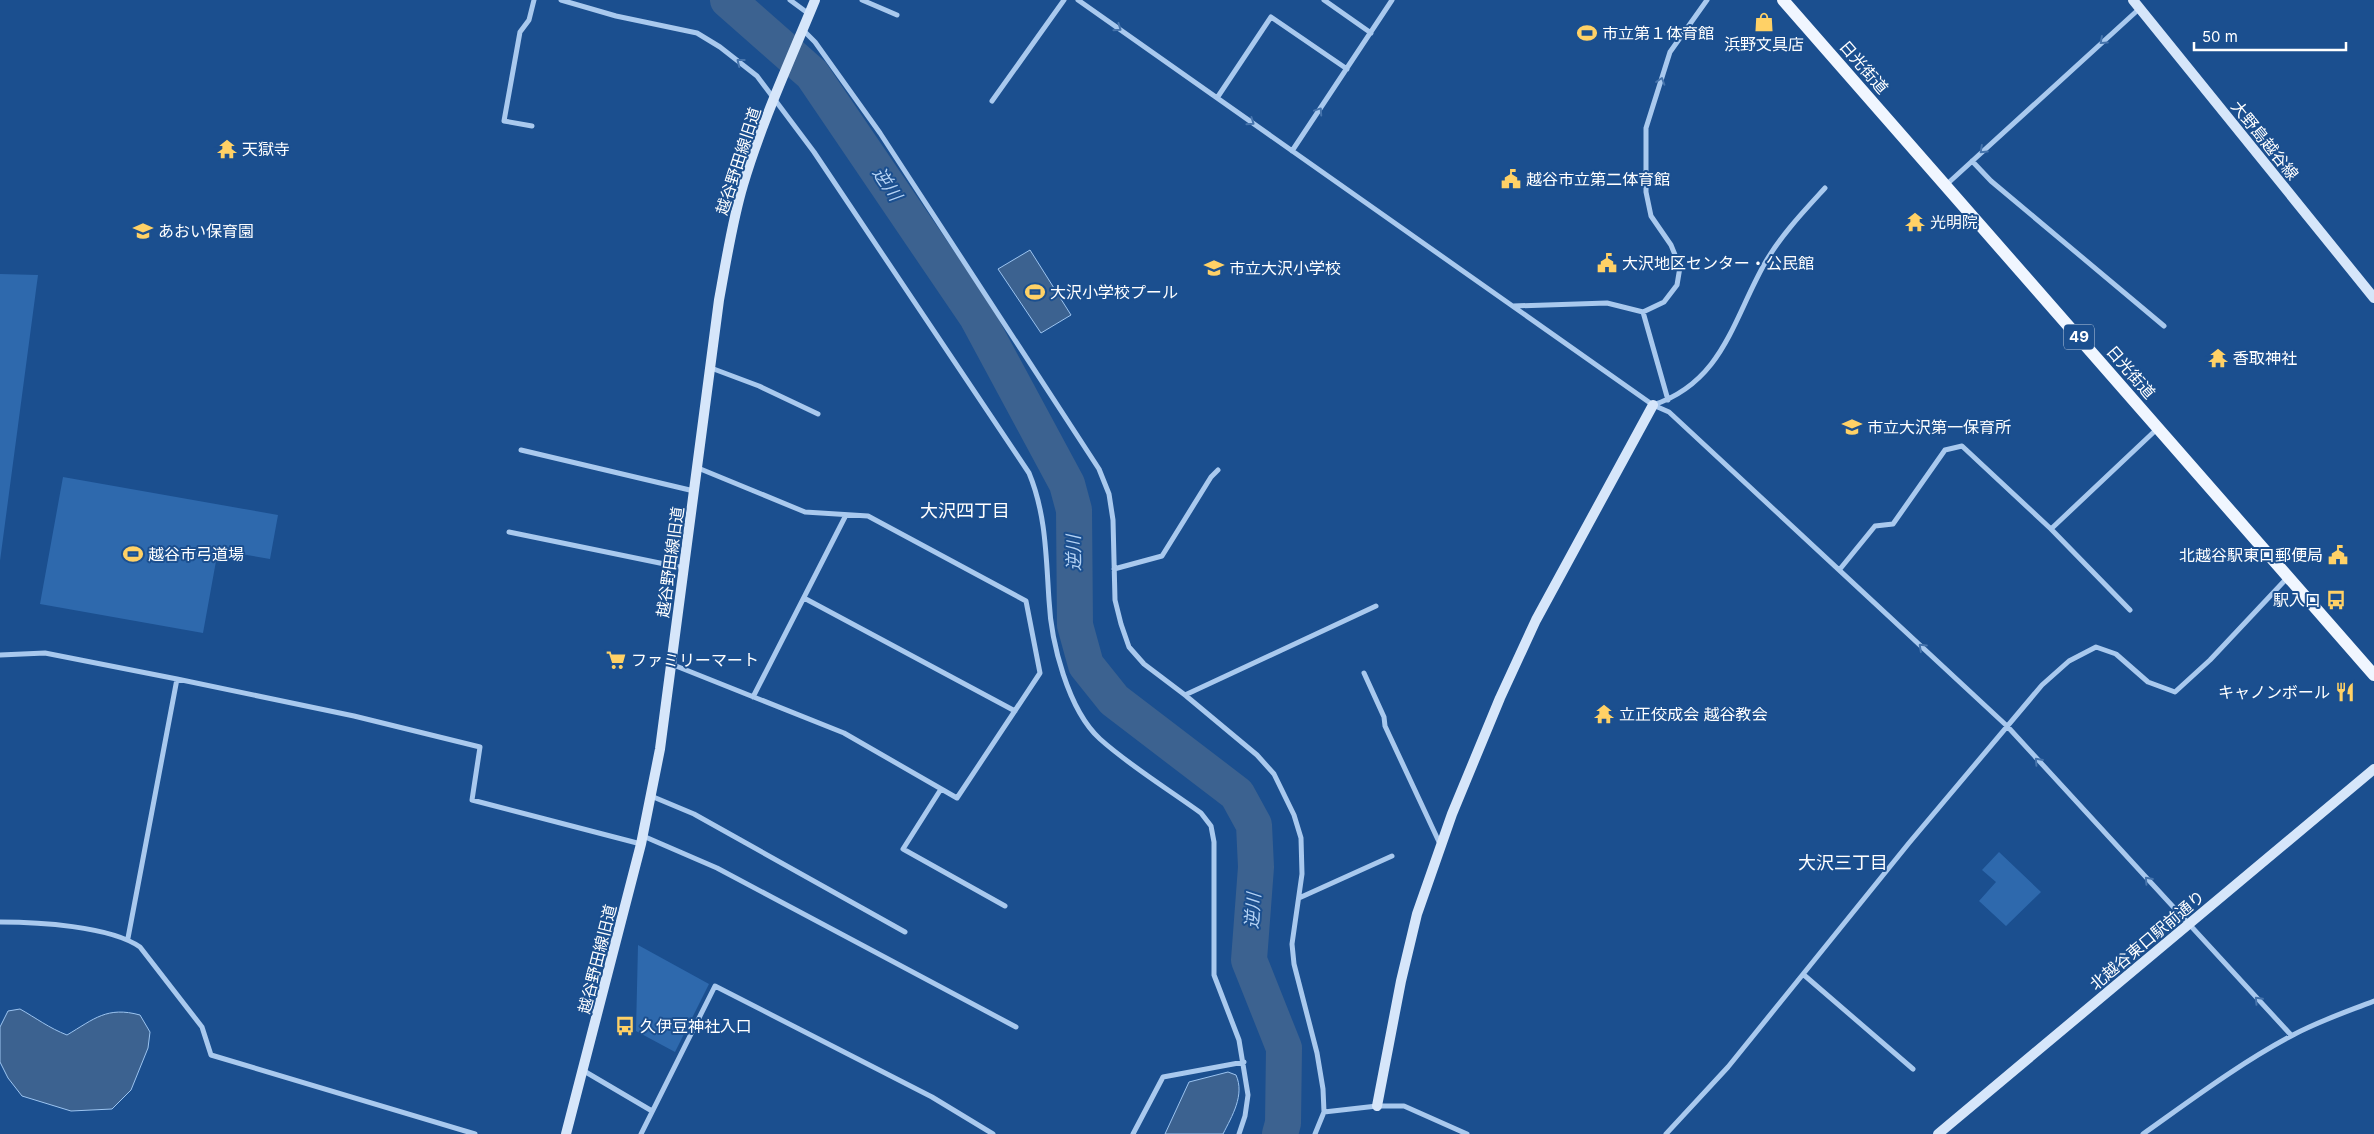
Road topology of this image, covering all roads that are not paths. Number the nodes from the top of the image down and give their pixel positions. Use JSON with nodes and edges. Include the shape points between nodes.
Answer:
{"nodes":[{"id":1,"x":534,"y":0,"type":"edge"},
{"id":2,"x":561,"y":0,"type":"edge"},
{"id":3,"x":790,"y":0,"type":"edge"},
{"id":4,"x":815,"y":0,"type":"edge"},
{"id":5,"x":862,"y":0,"type":"edge"},
{"id":6,"x":1064,"y":0,"type":"edge"},
{"id":7,"x":1078,"y":0,"type":"edge"},
{"id":8,"x":1324,"y":0,"type":"edge"},
{"id":9,"x":1392,"y":0,"type":"edge"},
{"id":10,"x":1706,"y":0,"type":"edge"},
{"id":11,"x":1783,"y":0,"type":"edge"},
{"id":12,"x":2132,"y":0,"type":"edge"},
{"id":13,"x":2139,"y":9,"type":"junction"},
{"id":14,"x":809,"y":14,"type":"junction"},
{"id":15,"x":897,"y":15,"type":"dead end"},
{"id":16,"x":802,"y":32,"type":"junction"},
{"id":17,"x":1371,"y":33,"type":"junction"},
{"id":18,"x":1347,"y":69,"type":"junction"},
{"id":19,"x":774,"y":96,"type":"junction"},
{"id":20,"x":1217,"y":98,"type":"junction"},
{"id":21,"x":992,"y":100,"type":"dead end"},
{"id":22,"x":532,"y":126,"type":"dead end"},
{"id":23,"x":1292,"y":151,"type":"junction"},
{"id":24,"x":1972,"y":161,"type":"junction"},
{"id":25,"x":1946,"y":185,"type":"junction"},
{"id":26,"x":1825,"y":188,"type":"dead end"},
{"id":27,"x":2374,"y":298,"type":"edge"},
{"id":28,"x":1512,"y":306,"type":"junction"},
{"id":29,"x":1643,"y":312,"type":"junction"},
{"id":30,"x":2164,"y":326,"type":"dead end"},
{"id":31,"x":711,"y":368,"type":"junction"},
{"id":32,"x":1668,"y":400,"type":"junction"},
{"id":33,"x":1653,"y":405,"type":"junction"},
{"id":34,"x":818,"y":414,"type":"dead end"},
{"id":35,"x":2158,"y":427,"type":"junction"},
{"id":36,"x":521,"y":450,"type":"dead end"},
{"id":37,"x":698,"y":468,"type":"junction"},
{"id":38,"x":1218,"y":470,"type":"dead end"},
{"id":39,"x":694,"y":492,"type":"junction"},
{"id":40,"x":846,"y":515,"type":"junction"},
{"id":41,"x":2050,"y":529,"type":"junction"},
{"id":42,"x":509,"y":532,"type":"dead end"},
{"id":43,"x":684,"y":568,"type":"junction"},
{"id":44,"x":1114,"y":569,"type":"junction"},
{"id":45,"x":1840,"y":569,"type":"junction"},
{"id":46,"x":2288,"y":576,"type":"junction"},
{"id":47,"x":804,"y":598,"type":"junction"},
{"id":48,"x":1376,"y":606,"type":"dead end"},
{"id":49,"x":2130,"y":610,"type":"dead end"},
{"id":50,"x":0,"y":655,"type":"edge"},
{"id":51,"x":672,"y":664,"type":"junction"},
{"id":52,"x":1364,"y":674,"type":"dead end"},
{"id":53,"x":2374,"y":675,"type":"edge"},
{"id":54,"x":177,"y":679,"type":"junction"},
{"id":55,"x":1185,"y":695,"type":"junction"},
{"id":56,"x":753,"y":697,"type":"junction"},
{"id":57,"x":1016,"y":711,"type":"junction"},
{"id":58,"x":2007,"y":726,"type":"junction"},
{"id":59,"x":2374,"y":769,"type":"edge"},
{"id":60,"x":941,"y":789,"type":"junction"},
{"id":61,"x":651,"y":796,"type":"junction"},
{"id":62,"x":642,"y":840,"type":"junction"},
{"id":63,"x":1441,"y":847,"type":"junction"},
{"id":64,"x":1392,"y":856,"type":"dead end"},
{"id":65,"x":1299,"y":898,"type":"junction"},
{"id":66,"x":1005,"y":906,"type":"dead end"},
{"id":67,"x":0,"y":922,"type":"edge"},
{"id":68,"x":2188,"y":926,"type":"junction"},
{"id":69,"x":904,"y":932,"type":"dead end"},
{"id":70,"x":128,"y":938,"type":"junction"},
{"id":71,"x":1804,"y":975,"type":"junction"},
{"id":72,"x":2374,"y":1001,"type":"edge"},
{"id":73,"x":1016,"y":1027,"type":"dead end"},
{"id":74,"x":2291,"y":1036,"type":"junction"},
{"id":75,"x":1244,"y":1062,"type":"junction"},
{"id":76,"x":1913,"y":1069,"type":"dead end"},
{"id":77,"x":584,"y":1071,"type":"junction"},
{"id":78,"x":1377,"y":1106,"type":"junction"},
{"id":79,"x":652,"y":1111,"type":"junction"},
{"id":80,"x":1324,"y":1112,"type":"junction"},
{"id":81,"x":475,"y":1134,"type":"edge"},
{"id":82,"x":566,"y":1134,"type":"edge"},
{"id":83,"x":641,"y":1134,"type":"edge"},
{"id":84,"x":993,"y":1134,"type":"edge"},
{"id":85,"x":1133,"y":1134,"type":"edge"},
{"id":86,"x":1239,"y":1134,"type":"edge"},
{"id":87,"x":1315,"y":1134,"type":"edge"},
{"id":88,"x":1467,"y":1134,"type":"edge"},
{"id":89,"x":1666,"y":1134,"type":"edge"},
{"id":90,"x":1938,"y":1134,"type":"edge"},
{"id":91,"x":2143,"y":1134,"type":"edge"}],
"edges":[{"from":1,"to":22,"type":"street","via":[[529,20],[520,32],[504,121]]},
{"from":19,"to":2,"type":"street","one_way":true,"via":[[740,62],[697,33]]},
{"from":3,"to":14,"type":"street"},
{"from":4,"to":14,"type":"street","name":"越谷野田線旧道"},
{"from":5,"to":15,"type":"street"},
{"from":6,"to":21,"type":"street"},
{"from":7,"to":20,"type":"street","one_way":true},
{"from":8,"to":17,"type":"street"},
{"from":9,"to":17,"type":"street"},
{"from":29,"to":10,"type":"street","one_way":true,"via":[[1664,302],[1677,286],[1680,267],[1672,245],[1651,216],[1646,192],[1646,128],[1670,52]]},
{"from":11,"to":25,"type":"main road","name":"日光街道","number":"49"},
{"from":12,"to":13,"type":"street","name":"大野島越谷線"},
{"from":13,"to":24,"type":"street","one_way":true},
{"from":13,"to":27,"type":"street","name":"大野島越谷線"},
{"from":14,"to":16,"type":"street","name":"越谷野田線旧道"},
{"from":16,"to":19,"type":"street","name":"越谷野田線旧道"},
{"from":16,"to":44,"type":"street","via":[[814,42],[880,133],[1099,469],[1109,494],[1113,520]]},
{"from":17,"to":18,"type":"street"},
{"from":18,"to":20,"type":"street","via":[[1271,17]]},
{"from":23,"to":18,"type":"street","one_way":true},
{"from":19,"to":31,"type":"street","name":"越谷野田線旧道","via":[[736,213],[719,300]]},
{"from":19,"to":75,"type":"street","via":[[1029,474],[1043,514],[1050,628],[1060,666],[1075,702],[1100,739],[1201,813],[1211,826],[1214,842],[1214,975]]},
{"from":20,"to":23,"type":"street","one_way":true},
{"from":23,"to":28,"type":"street"},
{"from":24,"to":25,"type":"street"},
{"from":24,"to":30,"type":"street","via":[[1990,181]]},
{"from":25,"to":35,"type":"main road","name":"日光街道","number":"49"},
{"from":26,"to":32,"type":"street","via":[[1766,262],[1725,344],[1704,375]]},
{"from":28,"to":29,"type":"street","via":[[1607,303]]},
{"from":28,"to":33,"type":"street"},
{"from":29,"to":32,"type":"street"},
{"from":31,"to":34,"type":"street"},
{"from":31,"to":37,"type":"street","name":"越谷野田線旧道"},
{"from":32,"to":33,"type":"street"},
{"from":33,"to":45,"type":"street","via":[[1669,412]]},
{"from":33,"to":63,"type":"street","via":[[1536,620],[1500,698]]},
{"from":35,"to":41,"type":"street"},
{"from":35,"to":46,"type":"main road","name":"日光街道","number":"49"},
{"from":36,"to":39,"type":"street"},
{"from":37,"to":39,"type":"street","name":"越谷野田線旧道"},
{"from":37,"to":40,"type":"street","via":[[805,512]]},
{"from":38,"to":44,"type":"street","via":[[1162,556]]},
{"from":39,"to":43,"type":"street","name":"越谷野田線旧道"},
{"from":40,"to":47,"type":"street"},
{"from":40,"to":57,"type":"street","via":[[868,516],[1026,601],[1040,673]]},
{"from":41,"to":45,"type":"street","via":[[1962,446],[1945,450],[1893,524],[1875,526]]},
{"from":41,"to":49,"type":"street"},
{"from":42,"to":43,"type":"street"},
{"from":43,"to":51,"type":"street","name":"越谷野田線旧道"},
{"from":44,"to":55,"type":"street","via":[[1116,600],[1129,646],[1144,664]]},
{"from":58,"to":45,"type":"street","one_way":true},
{"from":46,"to":53,"type":"main road","name":"日光街道","number":"49"},
{"from":46,"to":58,"type":"street","via":[[2210,660],[2175,692],[2148,682],[2116,654],[2096,647],[2068,661],[2042,685]]},
{"from":47,"to":56,"type":"street"},
{"from":47,"to":57,"type":"street"},
{"from":48,"to":55,"type":"street"},
{"from":50,"to":54,"type":"street","via":[[45,653]]},
{"from":51,"to":56,"type":"street"},
{"from":51,"to":61,"type":"street","name":"越谷野田線旧道"},
{"from":52,"to":63,"type":"street"},
{"from":54,"to":62,"type":"street","via":[[354,716],[480,747],[472,800]]},
{"from":54,"to":70,"type":"street"},
{"from":55,"to":65,"type":"street","via":[[1258,755],[1283,789],[1300,838],[1302,874]]},
{"from":56,"to":60,"type":"street","via":[[844,733]]},
{"from":57,"to":60,"type":"street","via":[[957,798]]},
{"from":68,"to":58,"type":"street","one_way":true},
{"from":58,"to":71,"type":"street"},
{"from":59,"to":68,"type":"street","name":"北越谷東口駅前通り"},
{"from":60,"to":66,"type":"street","via":[[903,849]]},
{"from":61,"to":62,"type":"street","name":"越谷野田線旧道"},
{"from":61,"to":69,"type":"street","via":[[694,814]]},
{"from":62,"to":73,"type":"street","via":[[717,868]]},
{"from":62,"to":77,"type":"street","name":"越谷野田線旧道"},
{"from":63,"to":78,"type":"street","via":[[1417,914],[1400,981]]},
{"from":64,"to":65,"type":"street"},
{"from":65,"to":80,"type":"street","via":[[1292,944],[1294,964],[1317,1052]]},
{"from":67,"to":70,"type":"street","via":[[67,926]]},
{"from":74,"to":68,"type":"street","one_way":true},
{"from":68,"to":90,"type":"street","name":"北越谷東口駅前通り"},
{"from":70,"to":81,"type":"street","via":[[140,946],[202,1027],[211,1055]]},
{"from":71,"to":76,"type":"street"},
{"from":71,"to":89,"type":"street","via":[[1728,1067]]},
{"from":72,"to":74,"type":"street"},
{"from":74,"to":91,"type":"street","via":[[2244,1064]]},
{"from":75,"to":85,"type":"street","via":[[1164,1077]]},
{"from":75,"to":86,"type":"street","via":[[1248,1095]]},
{"from":77,"to":79,"type":"street"},
{"from":77,"to":82,"type":"street","name":"越谷野田線旧道"},
{"from":78,"to":80,"type":"street"},
{"from":78,"to":88,"type":"street","via":[[1404,1106]]},
{"from":79,"to":83,"type":"street"},
{"from":79,"to":84,"type":"street","via":[[715,986],[932,1097]]},
{"from":80,"to":87,"type":"street"}]}
